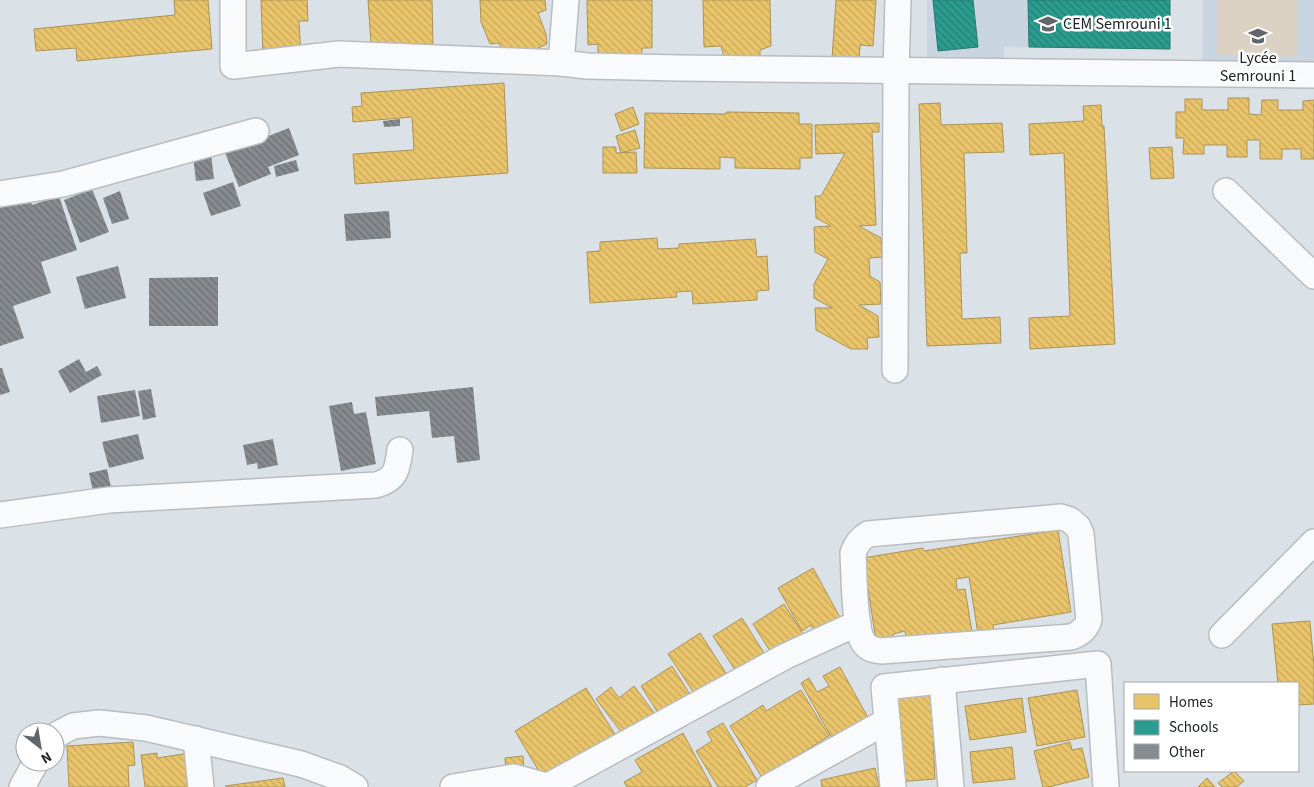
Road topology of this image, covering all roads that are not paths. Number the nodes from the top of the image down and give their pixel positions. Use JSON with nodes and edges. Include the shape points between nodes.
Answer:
{"nodes":[{"id":1,"x":233,"y":0,"type":"edge"},
{"id":2,"x":566,"y":0,"type":"edge"},
{"id":3,"x":898,"y":0,"type":"edge"},
{"id":4,"x":561,"y":63,"type":"junction"},
{"id":5,"x":896,"y":71,"type":"junction"},
{"id":6,"x":1314,"y":75,"type":"edge"},
{"id":7,"x":256,"y":130,"type":"dead end"},
{"id":8,"x":1226,"y":191,"type":"dead end"},
{"id":9,"x":0,"y":194,"type":"edge"},
{"id":10,"x":1314,"y":276,"type":"edge"},
{"id":11,"x":895,"y":370,"type":"dead end"},
{"id":12,"x":400,"y":450,"type":"dead end"},
{"id":13,"x":0,"y":515,"type":"edge"},
{"id":14,"x":1314,"y":542,"type":"edge"},
{"id":15,"x":858,"y":623,"type":"junction"},
{"id":16,"x":1222,"y":635,"type":"dead end"},
{"id":17,"x":942,"y":680,"type":"junction"},
{"id":18,"x":887,"y":721,"type":"junction"},
{"id":19,"x":65,"y":730,"type":"edge"},
{"id":20,"x":196,"y":739,"type":"junction"},
{"id":21,"x":30,"y":772,"type":"edge"},
{"id":22,"x":22,"y":787,"type":"edge"},
{"id":23,"x":201,"y":787,"type":"edge"},
{"id":24,"x":355,"y":787,"type":"edge"},
{"id":25,"x":453,"y":787,"type":"edge"},
{"id":26,"x":549,"y":787,"type":"edge"},
{"id":27,"x":769,"y":787,"type":"edge"},
{"id":28,"x":892,"y":787,"type":"edge"},
{"id":29,"x":951,"y":787,"type":"edge"},
{"id":30,"x":1106,"y":787,"type":"edge"}],
"edges":[{"from":1,"to":4,"type":"street","via":[[233,66],[339,54]]},
{"from":2,"to":4,"type":"street"},
{"from":3,"to":5,"type":"street"},
{"from":4,"to":5,"type":"street"},
{"from":5,"to":6,"type":"street"},
{"from":5,"to":11,"type":"street"},
{"from":7,"to":9,"type":"street","via":[[63,184]]},
{"from":8,"to":10,"type":"street"},
{"from":12,"to":13,"type":"street","via":[[397,471],[376,485],[109,500]]},
{"from":14,"to":16,"type":"street"},
{"from":15,"to":15,"type":"street","via":[[852,553],[855,545],[868,534],[1061,517],[1070,520],[1081,534],[1089,620],[1077,635],[881,651],[863,643]]},
{"from":15,"to":26,"type":"street","via":[[786,656]]},
{"from":17,"to":18,"type":"street","via":[[884,687]]},
{"from":17,"to":29,"type":"street"},
{"from":17,"to":30,"type":"street","via":[[1098,664]]},
{"from":18,"to":27,"type":"street"},
{"from":18,"to":28,"type":"street"},
{"from":19,"to":20,"type":"street","via":[[99,723],[146,728]]},
{"from":20,"to":23,"type":"street"},
{"from":20,"to":24,"type":"street","via":[[301,764]]},
{"from":21,"to":22,"type":"street"},
{"from":25,"to":26,"type":"street","via":[[514,777]]}]}
